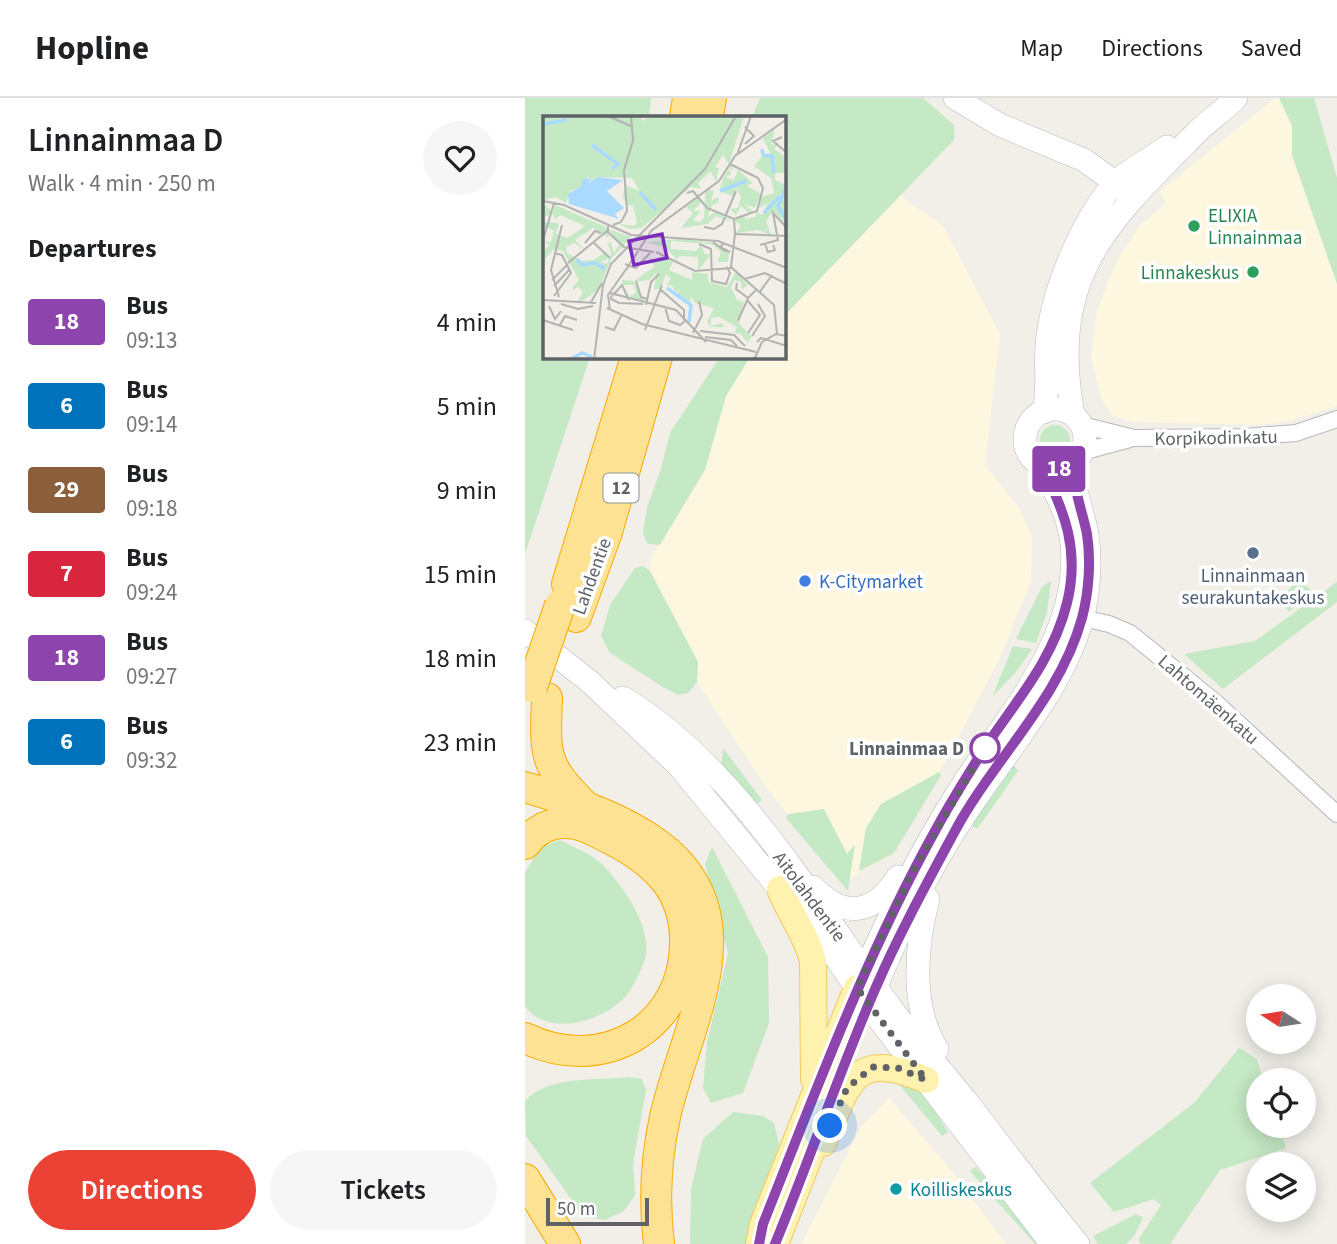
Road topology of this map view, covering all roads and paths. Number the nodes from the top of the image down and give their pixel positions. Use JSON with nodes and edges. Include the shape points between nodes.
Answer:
{"nodes":[{"id":1,"x":688,"y":98,"type":"edge"},
{"id":2,"x":711,"y":98,"type":"edge"},
{"id":3,"x":955,"y":98,"type":"edge"},
{"id":4,"x":1236,"y":98,"type":"edge"},
{"id":5,"x":685,"y":116,"type":"edge"},
{"id":6,"x":708,"y":116,"type":"edge"},
{"id":7,"x":1119,"y":197,"type":"junction"},
{"id":8,"x":635,"y":359,"type":"edge"},
{"id":9,"x":656,"y":359,"type":"edge"},
{"id":10,"x":1044,"y":412,"type":"junction"},
{"id":11,"x":1337,"y":419,"type":"edge"},
{"id":12,"x":1077,"y":420,"type":"junction"},
{"id":13,"x":1134,"y":438,"type":"junction"},
{"id":14,"x":1078,"y":457,"type":"junction"},
{"id":15,"x":1042,"y":466,"type":"junction"},
{"id":16,"x":568,"y":611,"type":"junction"},
{"id":17,"x":1073,"y":616,"type":"junction"},
{"id":18,"x":525,"y":631,"type":"edge"},
{"id":19,"x":589,"y":681,"type":"junction"},
{"id":20,"x":535,"y":696,"type":"edge"},
{"id":21,"x":525,"y":750,"type":"edge"},
{"id":22,"x":525,"y":787,"type":"edge"},
{"id":23,"x":525,"y":803,"type":"edge"},
{"id":24,"x":580,"y":814,"type":"junction"},
{"id":25,"x":1337,"y":814,"type":"edge"},
{"id":26,"x":945,"y":830,"type":"junction"},
{"id":27,"x":525,"y":844,"type":"edge"},
{"id":28,"x":786,"y":863,"type":"junction"},
{"id":29,"x":780,"y":889,"type":"junction"},
{"id":30,"x":866,"y":988,"type":"junction"},
{"id":31,"x":525,"y":1038,"type":"edge"},
{"id":32,"x":926,"y":1080,"type":"junction"},
{"id":33,"x":966,"y":1100,"type":"junction"},
{"id":34,"x":813,"y":1101,"type":"junction"},
{"id":35,"x":803,"y":1174,"type":"junction"},
{"id":36,"x":525,"y":1179,"type":"edge"},
{"id":37,"x":565,"y":1244,"type":"edge"},
{"id":38,"x":659,"y":1244,"type":"edge"},
{"id":39,"x":758,"y":1244,"type":"edge"},
{"id":40,"x":775,"y":1244,"type":"edge"},
{"id":41,"x":1052,"y":1244,"type":"edge"},
{"id":42,"x":1078,"y":1244,"type":"edge"}],
"edges":[{"from":1,"to":5,"type":"highway"},
{"from":2,"to":6,"type":"highway"},
{"from":3,"to":7,"type":"main road","via":[[1000,125],[1084,160]]},
{"from":4,"to":7,"type":"main road"},
{"from":7,"to":10,"type":"main road","via":[[1059,284],[1045,356]]},
{"from":7,"to":12,"type":"main road","via":[[1076,283],[1068,317],[1066,366]]},
{"from":8,"to":16,"type":"highway","name":"Lahdentie","number":"12"},
{"from":9,"to":16,"type":"highway","name":"Lahdentie","number":"12","via":[[607,532]]},
{"from":10,"to":12,"type":"main road","via":[[1064,410]]},
{"from":10,"to":15,"type":"main road","via":[[1029,425],[1025,443]]},
{"from":11,"to":13,"type":"street","name":"Korpikodinkatu","via":[[1277,436]]},
{"from":12,"to":13,"type":"street","name":"Korpikodinkatu"},
{"from":12,"to":14,"type":"main road","via":[[1085,434]]},
{"from":13,"to":14,"type":"street","name":"Korpikodinkatu"},
{"from":14,"to":15,"type":"main road","via":[[1059,469]]},
{"from":14,"to":17,"type":"main road","via":[[1073,480],[1090,560]]},
{"from":15,"to":17,"type":"main road","via":[[1066,516],[1072,545]]},
{"from":16,"to":20,"type":"highway","name":"Lahdentie","number":"12"},
{"from":17,"to":25,"type":"street","name":"Lahtomäenkatu","via":[[1130,633],[1215,702]]},
{"from":17,"to":26,"type":"main road","via":[[984,749]]},
{"from":18,"to":19,"type":"main road","name":"Aitolahdentie"},
{"from":19,"to":28,"type":"main road","name":"Aitolahdentie","via":[[662,724],[694,751]]},
{"from":19,"to":29,"type":"main road","name":"Aitolahdentie","via":[[678,765]]},
{"from":20,"to":21,"type":"highway","name":"Lahdentie","number":"12"},
{"from":20,"to":24,"type":"highway","via":[[550,765]]},
{"from":22,"to":24,"type":"highway"},
{"from":23,"to":24,"type":"highway"},
{"from":24,"to":27,"type":"highway","via":[[548,824]]},
{"from":24,"to":31,"type":"highway","via":[[645,860],[666,881],[680,906],[686,957],[671,999],[633,1038],[583,1051],[553,1048]]},
{"from":24,"to":38,"type":"highway","via":[[644,835],[680,864],[701,900],[707,924],[707,974],[676,1072],[660,1145]]},
{"from":26,"to":28,"type":"main road","via":[[906,864],[880,900],[854,910],[823,898]]},
{"from":26,"to":30,"type":"main road"},
{"from":26,"to":33,"type":"main road","via":[[923,919],[920,1005],[923,1024]]},
{"from":28,"to":30,"type":"main road","name":"Aitolahdentie"},
{"from":29,"to":30,"type":"main road","name":"Aitolahdentie"},
{"from":29,"to":34,"type":"main road","via":[[813,961]]},
{"from":30,"to":32,"type":"main road","name":"Aitolahdentie"},
{"from":30,"to":33,"type":"main road","name":"Aitolahdentie"},
{"from":30,"to":34,"type":"main road"},
{"from":30,"to":35,"type":"main road"},
{"from":32,"to":35,"type":"main road","via":[[885,1065],[861,1074],[847,1088],[822,1145]]},
{"from":32,"to":41,"type":"main road","name":"Aitolahdentie"},
{"from":33,"to":42,"type":"main road","name":"Aitolahdentie"},
{"from":34,"to":39,"type":"main road"},
{"from":35,"to":40,"type":"main road"},
{"from":36,"to":37,"type":"highway"}]}
